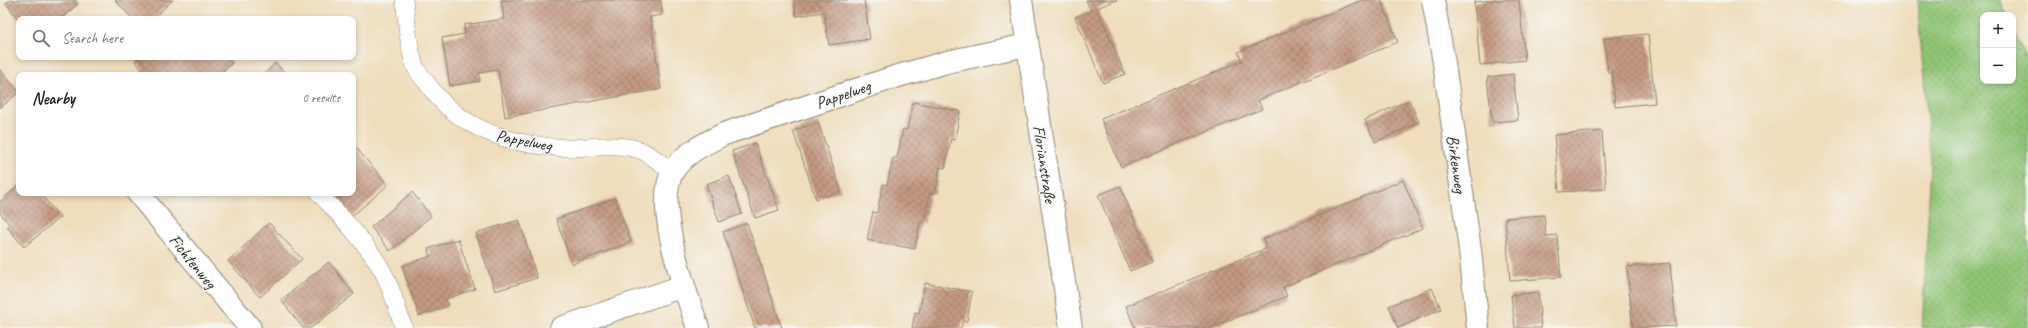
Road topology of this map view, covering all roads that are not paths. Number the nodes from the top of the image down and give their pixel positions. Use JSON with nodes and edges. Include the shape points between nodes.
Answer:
{"nodes":[{"id":1,"x":404,"y":0,"type":"edge"},
{"id":2,"x":1021,"y":0,"type":"edge"},
{"id":3,"x":1433,"y":0,"type":"edge"},
{"id":4,"x":1027,"y":45,"type":"junction"},
{"id":5,"x":672,"y":172,"type":"junction"},
{"id":6,"x":140,"y":196,"type":"edge"},
{"id":7,"x":322,"y":196,"type":"edge"},
{"id":8,"x":684,"y":286,"type":"junction"},
{"id":9,"x":250,"y":328,"type":"edge"},
{"id":10,"x":404,"y":328,"type":"edge"},
{"id":11,"x":561,"y":328,"type":"edge"},
{"id":12,"x":698,"y":328,"type":"edge"},
{"id":13,"x":1071,"y":328,"type":"edge"},
{"id":14,"x":1478,"y":328,"type":"edge"}],
"edges":[{"from":1,"to":5,"type":"lane","name":"Pappelweg","via":[[415,66],[434,94],[459,116],[484,131],[509,141],[561,147],[627,147],[640,150]]},
{"from":2,"to":4,"type":"street","name":"Florianstraße"},
{"from":3,"to":14,"type":"street","name":"Birkenweg","via":[[1470,250]]},
{"from":4,"to":5,"type":"street","name":"Pappelweg","via":[[969,56],[904,74],[724,134],[698,147]]},
{"from":4,"to":13,"type":"street","name":"Florianstraße"},
{"from":5,"to":8,"type":"street","via":[[668,189],[668,221]]},
{"from":6,"to":9,"type":"street","name":"Fichtenweg"},
{"from":7,"to":10,"type":"lane","via":[[354,232],[382,271]]},
{"from":8,"to":11,"type":"street"},
{"from":8,"to":12,"type":"street"}]}
